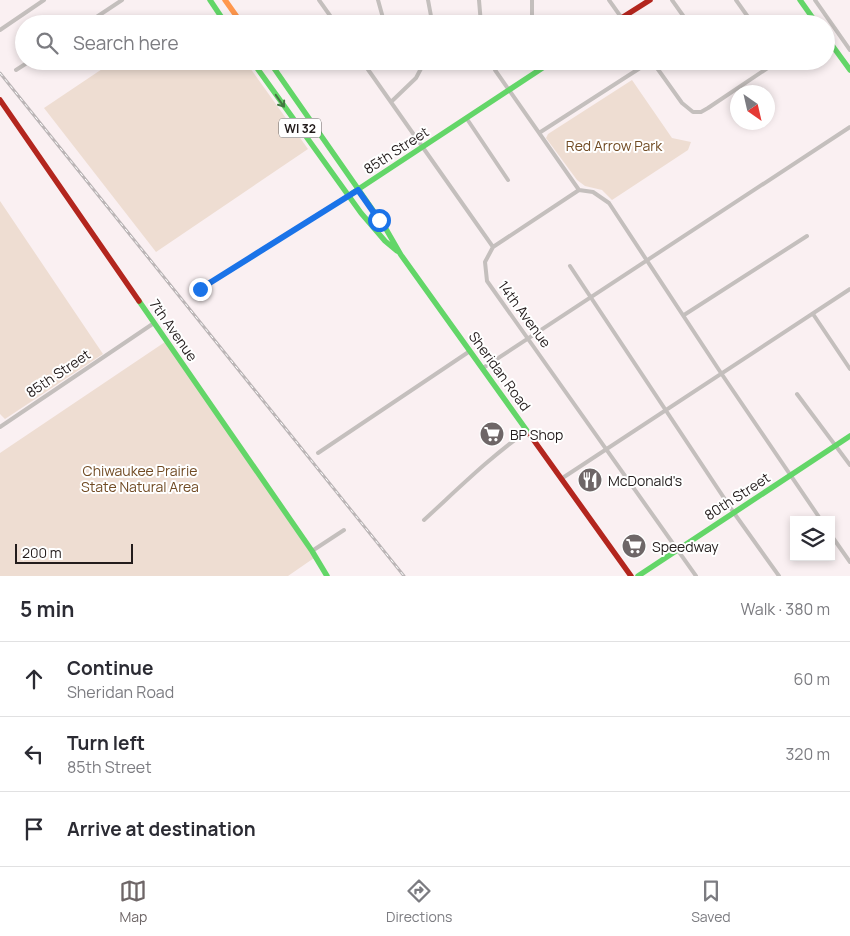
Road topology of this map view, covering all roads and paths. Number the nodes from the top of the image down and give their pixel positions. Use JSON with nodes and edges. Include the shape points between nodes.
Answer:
{"nodes":[{"id":1,"x":44,"y":0,"type":"edge"},
{"id":2,"x":122,"y":0,"type":"edge"},
{"id":3,"x":210,"y":0,"type":"edge"},
{"id":4,"x":225,"y":0,"type":"edge"},
{"id":5,"x":319,"y":0,"type":"edge"},
{"id":6,"x":378,"y":0,"type":"edge"},
{"id":7,"x":428,"y":0,"type":"edge"},
{"id":8,"x":479,"y":0,"type":"edge"},
{"id":9,"x":533,"y":0,"type":"edge"},
{"id":10,"x":609,"y":0,"type":"edge"},
{"id":11,"x":650,"y":0,"type":"edge"},
{"id":12,"x":672,"y":0,"type":"edge"},
{"id":13,"x":736,"y":0,"type":"edge"},
{"id":14,"x":800,"y":0,"type":"edge"},
{"id":15,"x":815,"y":0,"type":"edge"},
{"id":16,"x":22,"y":15,"type":"edge"},
{"id":17,"x":100,"y":15,"type":"edge"},
{"id":18,"x":220,"y":15,"type":"edge"},
{"id":19,"x":236,"y":15,"type":"edge"},
{"id":20,"x":330,"y":15,"type":"edge"},
{"id":21,"x":382,"y":15,"type":"edge"},
{"id":22,"x":431,"y":15,"type":"edge"},
{"id":23,"x":480,"y":15,"type":"edge"},
{"id":24,"x":532,"y":15,"type":"edge"},
{"id":25,"x":619,"y":15,"type":"edge"},
{"id":26,"x":626,"y":15,"type":"edge"},
{"id":27,"x":683,"y":15,"type":"edge"},
{"id":28,"x":747,"y":15,"type":"edge"},
{"id":29,"x":811,"y":15,"type":"edge"},
{"id":30,"x":826,"y":15,"type":"edge"},
{"id":31,"x":15,"y":20,"type":"edge"},
{"id":32,"x":835,"y":29,"type":"edge"},
{"id":33,"x":0,"y":30,"type":"edge"},
{"id":34,"x":835,"y":49,"type":"edge"},
{"id":35,"x":850,"y":50,"type":"edge"},
{"id":36,"x":258,"y":70,"type":"edge"},
{"id":37,"x":275,"y":70,"type":"edge"},
{"id":38,"x":368,"y":70,"type":"edge"},
{"id":39,"x":420,"y":70,"type":"edge"},
{"id":40,"x":497,"y":70,"type":"edge"},
{"id":41,"x":540,"y":70,"type":"edge"},
{"id":42,"x":638,"y":70,"type":"edge"},
{"id":43,"x":658,"y":70,"type":"edge"},
{"id":44,"x":765,"y":70,"type":"edge"},
{"id":45,"x":850,"y":70,"type":"edge"},
{"id":46,"x":510,"y":91,"type":"junction"},
{"id":47,"x":0,"y":100,"type":"edge"},
{"id":48,"x":391,"y":102,"type":"junction"},
{"id":49,"x":467,"y":119,"type":"junction"},
{"id":50,"x":850,"y":127,"type":"edge"},
{"id":51,"x":539,"y":134,"type":"junction"},
{"id":52,"x":423,"y":148,"type":"junction"},
{"id":53,"x":508,"y":180,"type":"dead end"},
{"id":54,"x":358,"y":190,"type":"junction"},
{"id":55,"x":579,"y":190,"type":"junction"},
{"id":56,"x":348,"y":196,"type":"junction"},
{"id":57,"x":807,"y":236,"type":"dead end"},
{"id":58,"x":493,"y":247,"type":"junction"},
{"id":59,"x":401,"y":255,"type":"junction"},
{"id":60,"x":647,"y":260,"type":"junction"},
{"id":61,"x":570,"y":266,"type":"dead end"},
{"id":62,"x":200,"y":289,"type":"dead end"},
{"id":63,"x":850,"y":289,"type":"edge"},
{"id":64,"x":591,"y":297,"type":"junction"},
{"id":65,"x":814,"y":314,"type":"junction"},
{"id":66,"x":684,"y":315,"type":"junction"},
{"id":67,"x":154,"y":323,"type":"junction"},
{"id":68,"x":528,"y":338,"type":"junction"},
{"id":69,"x":470,"y":351,"type":"junction"},
{"id":70,"x":848,"y":362,"type":"edge"},
{"id":71,"x":483,"y":368,"type":"junction"},
{"id":72,"x":850,"y":369,"type":"edge"},
{"id":73,"x":721,"y":374,"type":"junction"},
{"id":74,"x":797,"y":394,"type":"dead end"},
{"id":75,"x":665,"y":410,"type":"junction"},
{"id":76,"x":0,"y":427,"type":"edge"},
{"id":77,"x":528,"y":431,"type":"junction"},
{"id":78,"x":850,"y":436,"type":"edge"},
{"id":79,"x":836,"y":445,"type":"junction"},
{"id":80,"x":607,"y":448,"type":"junction"},
{"id":81,"x":318,"y":453,"type":"dead end"},
{"id":82,"x":850,"y":465,"type":"edge"},
{"id":83,"x":790,"y":476,"type":"junction"},
{"id":84,"x":561,"y":479,"type":"junction"},
{"id":85,"x":734,"y":513,"type":"junction"},
{"id":86,"x":818,"y":516,"type":"edge"},
{"id":87,"x":424,"y":520,"type":"dead end"},
{"id":88,"x":344,"y":530,"type":"dead end"},
{"id":89,"x":835,"y":541,"type":"edge"},
{"id":90,"x":677,"y":550,"type":"junction"},
{"id":91,"x":312,"y":551,"type":"junction"},
{"id":92,"x":850,"y":562,"type":"edge"},
{"id":93,"x":327,"y":576,"type":"edge"},
{"id":94,"x":630,"y":576,"type":"edge"},
{"id":95,"x":638,"y":576,"type":"edge"},
{"id":96,"x":696,"y":576,"type":"edge"},
{"id":97,"x":779,"y":576,"type":"edge"}],
"edges":[{"from":1,"to":16,"type":"street"},
{"from":2,"to":17,"type":"street"},
{"from":3,"to":18,"type":"street"},
{"from":4,"to":19,"type":"street"},
{"from":5,"to":20,"type":"street"},
{"from":6,"to":21,"type":"street"},
{"from":7,"to":22,"type":"street"},
{"from":8,"to":23,"type":"street"},
{"from":9,"to":24,"type":"street"},
{"from":10,"to":25,"type":"street"},
{"from":11,"to":26,"type":"street"},
{"from":12,"to":27,"type":"street"},
{"from":13,"to":28,"type":"street"},
{"from":14,"to":29,"type":"street"},
{"from":15,"to":30,"type":"street"},
{"from":31,"to":33,"type":"street"},
{"from":32,"to":35,"type":"street"},
{"from":34,"to":45,"type":"street"},
{"from":36,"to":56,"type":"street","name":"Sheridan Road","number":"WI 32","one_way":true},
{"from":37,"to":54,"type":"street","name":"Sheridan Road","number":"WI 32"},
{"from":38,"to":48,"type":"street"},
{"from":39,"to":48,"type":"street"},
{"from":40,"to":46,"type":"street"},
{"from":41,"to":46,"type":"street","name":"85th Street"},
{"from":42,"to":51,"type":"street"},
{"from":43,"to":44,"type":"street","via":[[682,103],[693,112],[708,108]]},
{"from":46,"to":49,"type":"street","name":"85th Street"},
{"from":46,"to":51,"type":"street"},
{"from":47,"to":67,"type":"street","name":"7th Avenue"},
{"from":48,"to":52,"type":"street"},
{"from":49,"to":52,"type":"street","name":"85th Street"},
{"from":49,"to":53,"type":"street"},
{"from":50,"to":60,"type":"street"},
{"from":51,"to":55,"type":"street"},
{"from":52,"to":54,"type":"street","name":"85th Street"},
{"from":52,"to":58,"type":"street"},
{"from":54,"to":56,"type":"street","name":"85th Street"},
{"from":54,"to":59,"type":"street","name":"Sheridan Road","number":"WI 32"},
{"from":55,"to":58,"type":"street"},
{"from":55,"to":60,"type":"street","via":[[593,192],[609,203]]},
{"from":56,"to":59,"type":"street","name":"Sheridan Road","number":"WI 32","via":[[385,241]]},
{"from":56,"to":62,"type":"street","name":"85th Street"},
{"from":57,"to":66,"type":"street"},
{"from":58,"to":68,"type":"street","name":"14th Avenue","via":[[485,262],[487,281]]},
{"from":59,"to":69,"type":"street","name":"Sheridan Road","number":"WI 32"},
{"from":60,"to":64,"type":"street"},
{"from":60,"to":66,"type":"street"},
{"from":61,"to":64,"type":"street"},
{"from":63,"to":65,"type":"street"},
{"from":64,"to":68,"type":"street"},
{"from":64,"to":75,"type":"street"},
{"from":65,"to":70,"type":"street"},
{"from":65,"to":73,"type":"street"},
{"from":66,"to":73,"type":"street"},
{"from":67,"to":76,"type":"street","name":"85th Street"},
{"from":67,"to":91,"type":"street","name":"7th Avenue"},
{"from":68,"to":71,"type":"street"},
{"from":68,"to":80,"type":"street","name":"14th Avenue"},
{"from":69,"to":71,"type":"street","name":"Sheridan Road","number":"WI 32"},
{"from":69,"to":81,"type":"street"},
{"from":70,"to":72,"type":"street"},
{"from":71,"to":77,"type":"street","name":"Sheridan Road","number":"WI 32"},
{"from":73,"to":75,"type":"street"},
{"from":73,"to":83,"type":"street"},
{"from":74,"to":79,"type":"street"},
{"from":75,"to":80,"type":"street"},
{"from":75,"to":85,"type":"street"},
{"from":77,"to":84,"type":"street","name":"Sheridan Road","number":"WI 32"},
{"from":77,"to":87,"type":"street","via":[[508,444]]},
{"from":78,"to":79,"type":"street","name":"80th Street"},
{"from":79,"to":82,"type":"street"},
{"from":79,"to":83,"type":"street","name":"80th Street"},
{"from":80,"to":84,"type":"street"},
{"from":80,"to":90,"type":"street","name":"14th Avenue"},
{"from":83,"to":85,"type":"street","name":"80th Street"},
{"from":83,"to":86,"type":"street"},
{"from":84,"to":94,"type":"street","name":"Sheridan Road","number":"WI 32"},
{"from":85,"to":90,"type":"street","name":"80th Street"},
{"from":85,"to":97,"type":"street"},
{"from":88,"to":91,"type":"street"},
{"from":89,"to":92,"type":"street"},
{"from":90,"to":95,"type":"street","name":"80th Street"},
{"from":90,"to":96,"type":"street","name":"14th Avenue"},
{"from":91,"to":93,"type":"street","name":"7th Avenue"}]}
